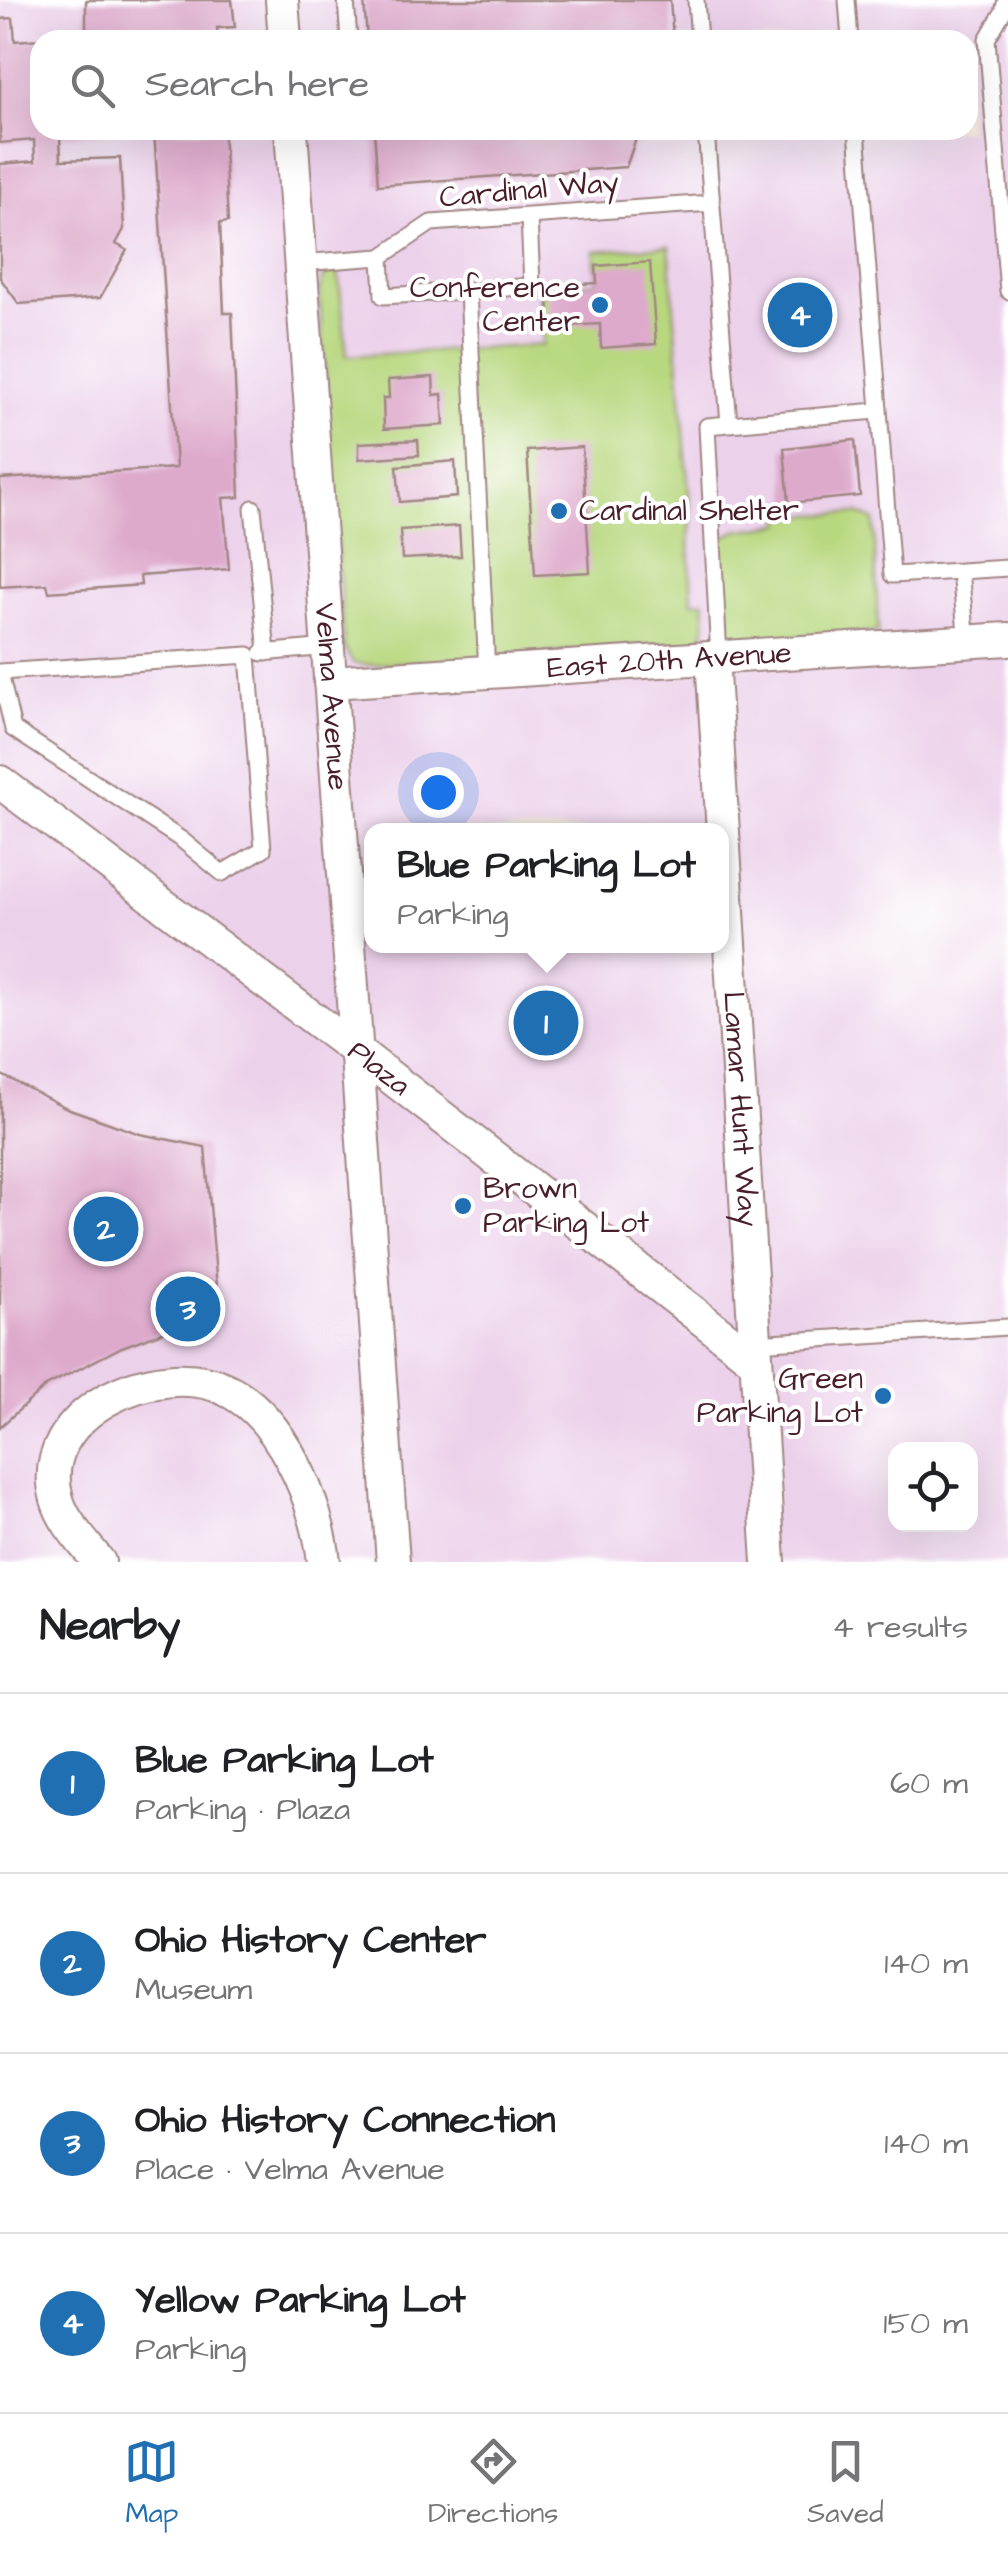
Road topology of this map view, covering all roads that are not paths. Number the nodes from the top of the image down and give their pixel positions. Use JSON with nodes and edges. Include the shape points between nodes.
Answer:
{"nodes":[{"id":1,"x":282,"y":0,"type":"edge"},
{"id":2,"x":346,"y":0,"type":"edge"},
{"id":3,"x":696,"y":0,"type":"edge"},
{"id":4,"x":847,"y":0,"type":"edge"},
{"id":5,"x":1006,"y":0,"type":"edge"},
{"id":6,"x":284,"y":30,"type":"edge"},
{"id":7,"x":348,"y":30,"type":"edge"},
{"id":8,"x":699,"y":30,"type":"edge"},
{"id":9,"x":849,"y":30,"type":"edge"},
{"id":10,"x":292,"y":140,"type":"edge"},
{"id":11,"x":707,"y":140,"type":"edge"},
{"id":12,"x":857,"y":140,"type":"edge"},
{"id":13,"x":712,"y":203,"type":"junction"},
{"id":14,"x":528,"y":216,"type":"junction"},
{"id":15,"x":380,"y":257,"type":"junction"},
{"id":16,"x":300,"y":263,"type":"junction"},
{"id":17,"x":468,"y":291,"type":"junction"},
{"id":18,"x":1008,"y":291,"type":"edge"},
{"id":19,"x":878,"y":411,"type":"junction"},
{"id":20,"x":729,"y":424,"type":"junction"},
{"id":21,"x":253,"y":508,"type":"dead end"},
{"id":22,"x":1008,"y":568,"type":"edge"},
{"id":23,"x":960,"y":571,"type":"junction"},
{"id":24,"x":1008,"y":639,"type":"edge"},
{"id":25,"x":967,"y":642,"type":"junction"},
{"id":26,"x":328,"y":646,"type":"junction"},
{"id":27,"x":268,"y":652,"type":"junction"},
{"id":28,"x":248,"y":654,"type":"junction"},
{"id":29,"x":716,"y":658,"type":"junction"},
{"id":30,"x":0,"y":672,"type":"edge"},
{"id":31,"x":487,"y":672,"type":"junction"},
{"id":32,"x":330,"y":682,"type":"junction"},
{"id":33,"x":0,"y":782,"type":"edge"},
{"id":34,"x":725,"y":823,"type":"edge"},
{"id":35,"x":729,"y":889,"type":"edge"},
{"id":36,"x":358,"y":1052,"type":"junction"},
{"id":37,"x":1008,"y":1327,"type":"edge"},
{"id":38,"x":755,"y":1352,"type":"junction"},
{"id":39,"x":99,"y":1562,"type":"edge"},
{"id":40,"x":324,"y":1562,"type":"edge"},
{"id":41,"x":393,"y":1562,"type":"edge"},
{"id":42,"x":769,"y":1562,"type":"edge"}],
"edges":[{"from":1,"to":6,"type":"street"},
{"from":2,"to":7,"type":"lane"},
{"from":3,"to":8,"type":"lane"},
{"from":4,"to":9,"type":"lane"},
{"from":5,"to":18,"type":"lane","via":[[987,39]]},
{"from":10,"to":16,"type":"street","name":"Velma Avenue"},
{"from":11,"to":13,"type":"lane"},
{"from":12,"to":19,"type":"lane"},
{"from":13,"to":14,"type":"lane","name":"Cardinal Way"},
{"from":13,"to":20,"type":"lane"},
{"from":14,"to":15,"type":"lane","name":"Cardinal Way","via":[[431,223]]},
{"from":14,"to":17,"type":"lane","via":[[532,286]]},
{"from":15,"to":16,"type":"lane","name":"Cardinal Way"},
{"from":15,"to":17,"type":"lane","via":[[383,296]]},
{"from":16,"to":26,"type":"street","name":"Velma Avenue"},
{"from":17,"to":31,"type":"lane"},
{"from":19,"to":20,"type":"lane"},
{"from":19,"to":23,"type":"lane","via":[[892,576]]},
{"from":20,"to":29,"type":"lane","via":[[707,426]]},
{"from":21,"to":27,"type":"lane"},
{"from":22,"to":23,"type":"lane"},
{"from":23,"to":25,"type":"lane"},
{"from":24,"to":25,"type":"street","name":"East 20th Avenue"},
{"from":25,"to":29,"type":"street","name":"East 20th Avenue"},
{"from":26,"to":27,"type":"lane"},
{"from":26,"to":32,"type":"street","name":"Velma Avenue"},
{"from":27,"to":28,"type":"lane"},
{"from":28,"to":30,"type":"lane"},
{"from":28,"to":30,"type":"lane","via":[[263,849],[222,872],[13,729]]},
{"from":29,"to":31,"type":"street","name":"East 20th Avenue"},
{"from":29,"to":34,"type":"street","name":"Lamar Hunt Way"},
{"from":31,"to":32,"type":"street","name":"East 20th Avenue"},
{"from":32,"to":36,"type":"street","name":"Velma Avenue"},
{"from":33,"to":36,"type":"street","name":"Plaza"},
{"from":35,"to":38,"type":"street","name":"Lamar Hunt Way"},
{"from":36,"to":38,"type":"street","name":"Plaza"},
{"from":36,"to":41,"type":"street","name":"Velma Avenue"},
{"from":37,"to":38,"type":"lane"},
{"from":38,"to":42,"type":"street","name":"Lamar Hunt Way"},
{"from":39,"to":40,"type":"street","via":[[57,1502],[52,1471],[64,1437],[86,1410],[133,1388],[176,1379],[227,1390],[285,1448],[321,1533]]}]}
